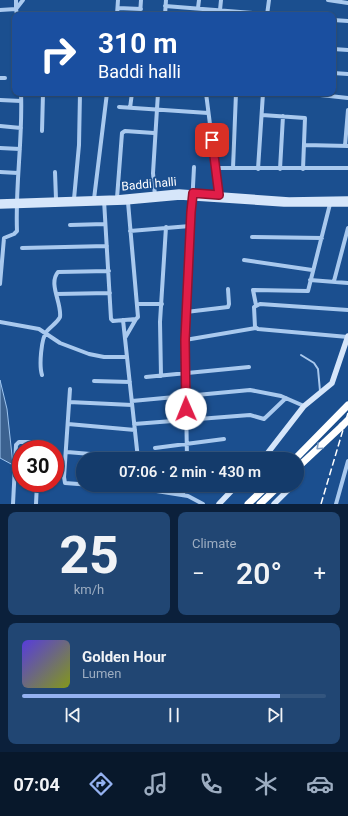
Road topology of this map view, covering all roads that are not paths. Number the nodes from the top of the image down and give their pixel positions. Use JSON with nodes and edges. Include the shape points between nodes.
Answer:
{"nodes":[{"id":1,"x":16,"y":0,"type":"edge"},
{"id":2,"x":23,"y":0,"type":"edge"},
{"id":3,"x":118,"y":0,"type":"edge"},
{"id":4,"x":141,"y":0,"type":"edge"},
{"id":5,"x":166,"y":0,"type":"edge"},
{"id":6,"x":199,"y":0,"type":"edge"},
{"id":7,"x":221,"y":0,"type":"edge"},
{"id":8,"x":269,"y":0,"type":"edge"},
{"id":9,"x":328,"y":0,"type":"edge"},
{"id":10,"x":348,"y":3,"type":"edge"},
{"id":11,"x":165,"y":6,"type":"junction"},
{"id":12,"x":118,"y":8,"type":"junction"},
{"id":13,"x":198,"y":8,"type":"junction"},
{"id":14,"x":141,"y":9,"type":"junction"},
{"id":15,"x":0,"y":10,"type":"edge"},
{"id":16,"x":16,"y":10,"type":"junction"},
{"id":17,"x":220,"y":10,"type":"junction"},
{"id":18,"x":117,"y":12,"type":"edge"},
{"id":19,"x":140,"y":12,"type":"edge"},
{"id":20,"x":165,"y":12,"type":"edge"},
{"id":21,"x":244,"y":12,"type":"edge"},
{"id":22,"x":267,"y":12,"type":"edge"},
{"id":23,"x":336,"y":20,"type":"edge"},
{"id":24,"x":348,"y":21,"type":"edge"},
{"id":25,"x":336,"y":49,"type":"edge"},
{"id":26,"x":348,"y":50,"type":"edge"},
{"id":27,"x":348,"y":71,"type":"edge"},
{"id":28,"x":336,"y":73,"type":"edge"},
{"id":29,"x":348,"y":74,"type":"edge"},
{"id":30,"x":21,"y":96,"type":"edge"},
{"id":31,"x":43,"y":96,"type":"edge"},
{"id":32,"x":80,"y":96,"type":"edge"},
{"id":33,"x":107,"y":96,"type":"edge"},
{"id":34,"x":132,"y":96,"type":"edge"},
{"id":35,"x":157,"y":96,"type":"edge"},
{"id":36,"x":206,"y":96,"type":"edge"},
{"id":37,"x":236,"y":96,"type":"edge"},
{"id":38,"x":263,"y":96,"type":"edge"},
{"id":39,"x":330,"y":96,"type":"edge"},
{"id":40,"x":348,"y":98,"type":"edge"},
{"id":41,"x":0,"y":100,"type":"edge"},
{"id":42,"x":21,"y":101,"type":"junction"},
{"id":43,"x":119,"y":107,"type":"dead end"},
{"id":44,"x":130,"y":108,"type":"junction"},
{"id":45,"x":155,"y":110,"type":"junction"},
{"id":46,"x":348,"y":110,"type":"edge"},
{"id":47,"x":208,"y":113,"type":"junction"},
{"id":48,"x":262,"y":116,"type":"junction"},
{"id":49,"x":283,"y":116,"type":"junction"},
{"id":50,"x":0,"y":126,"type":"edge"},
{"id":51,"x":21,"y":128,"type":"junction"},
{"id":52,"x":42,"y":131,"type":"dead end"},
{"id":53,"x":154,"y":133,"type":"junction"},
{"id":54,"x":305,"y":145,"type":"junction"},
{"id":55,"x":346,"y":146,"type":"edge"},
{"id":56,"x":0,"y":148,"type":"edge"},
{"id":57,"x":20,"y":149,"type":"junction"},
{"id":58,"x":194,"y":167,"type":"dead end"},
{"id":59,"x":216,"y":168,"type":"junction"},
{"id":60,"x":233,"y":168,"type":"junction"},
{"id":61,"x":348,"y":168,"type":"edge"},
{"id":62,"x":258,"y":169,"type":"junction"},
{"id":63,"x":280,"y":169,"type":"junction"},
{"id":64,"x":303,"y":169,"type":"junction"},
{"id":65,"x":0,"y":172,"type":"edge"},
{"id":66,"x":55,"y":172,"type":"dead end"},
{"id":67,"x":18,"y":173,"type":"junction"},
{"id":68,"x":193,"y":195,"type":"junction"},
{"id":69,"x":219,"y":195,"type":"junction"},
{"id":70,"x":155,"y":196,"type":"junction"},
{"id":71,"x":117,"y":198,"type":"junction"},
{"id":72,"x":56,"y":199,"type":"junction"},
{"id":73,"x":74,"y":199,"type":"junction"},
{"id":74,"x":94,"y":199,"type":"junction"},
{"id":75,"x":348,"y":199,"type":"edge"},
{"id":76,"x":104,"y":201,"type":"junction"},
{"id":77,"x":0,"y":202,"type":"edge"},
{"id":78,"x":128,"y":202,"type":"junction"},
{"id":79,"x":16,"y":204,"type":"junction"},
{"id":80,"x":330,"y":204,"type":"junction"},
{"id":81,"x":348,"y":204,"type":"edge"},
{"id":82,"x":0,"y":206,"type":"edge"},
{"id":83,"x":105,"y":224,"type":"junction"},
{"id":84,"x":70,"y":225,"type":"dead end"},
{"id":85,"x":190,"y":226,"type":"junction"},
{"id":86,"x":166,"y":228,"type":"junction"},
{"id":87,"x":348,"y":228,"type":"edge"},
{"id":88,"x":130,"y":231,"type":"junction"},
{"id":89,"x":0,"y":235,"type":"edge"},
{"id":90,"x":6,"y":236,"type":"junction"},
{"id":91,"x":252,"y":237,"type":"dead end"},
{"id":92,"x":322,"y":238,"type":"junction"},
{"id":93,"x":107,"y":246,"type":"junction"},
{"id":94,"x":22,"y":248,"type":"dead end"},
{"id":95,"x":244,"y":260,"type":"dead end"},
{"id":96,"x":1,"y":270,"type":"edge"},
{"id":97,"x":109,"y":270,"type":"junction"},
{"id":98,"x":312,"y":270,"type":"junction"},
{"id":99,"x":310,"y":280,"type":"junction"},
{"id":100,"x":334,"y":281,"type":"junction"},
{"id":101,"x":348,"y":283,"type":"edge"},
{"id":102,"x":0,"y":284,"type":"edge"},
{"id":103,"x":228,"y":289,"type":"dead end"},
{"id":104,"x":110,"y":293,"type":"junction"},
{"id":105,"x":56,"y":294,"type":"junction"},
{"id":106,"x":136,"y":304,"type":"junction"},
{"id":107,"x":162,"y":304,"type":"junction"},
{"id":108,"x":256,"y":305,"type":"junction"},
{"id":109,"x":348,"y":310,"type":"edge"},
{"id":110,"x":186,"y":312,"type":"junction"},
{"id":111,"x":136,"y":319,"type":"junction"},
{"id":112,"x":123,"y":320,"type":"junction"},
{"id":113,"x":0,"y":322,"type":"edge"},
{"id":114,"x":256,"y":328,"type":"junction"},
{"id":115,"x":45,"y":332,"type":"junction"},
{"id":116,"x":348,"y":337,"type":"edge"},
{"id":117,"x":125,"y":338,"type":"junction"},
{"id":118,"x":185,"y":340,"type":"junction"},
{"id":119,"x":301,"y":355,"type":"dead end"},
{"id":120,"x":127,"y":357,"type":"junction"},
{"id":121,"x":249,"y":367,"type":"dead end"},
{"id":122,"x":185,"y":374,"type":"junction"},
{"id":123,"x":42,"y":375,"type":"dead end"},
{"id":124,"x":161,"y":376,"type":"junction"},
{"id":125,"x":146,"y":377,"type":"dead end"},
{"id":126,"x":94,"y":381,"type":"dead end"},
{"id":127,"x":130,"y":382,"type":"junction"},
{"id":128,"x":70,"y":389,"type":"dead end"},
{"id":129,"x":320,"y":392,"type":"junction"},
{"id":130,"x":185,"y":396,"type":"junction"},
{"id":131,"x":286,"y":398,"type":"junction"},
{"id":132,"x":70,"y":402,"type":"junction"},
{"id":133,"x":132,"y":403,"type":"junction"},
{"id":134,"x":348,"y":405,"type":"edge"},
{"id":135,"x":304,"y":406,"type":"junction"},
{"id":136,"x":348,"y":420,"type":"edge"},
{"id":137,"x":186,"y":421,"type":"junction"},
{"id":138,"x":68,"y":424,"type":"junction"},
{"id":139,"x":134,"y":424,"type":"junction"},
{"id":140,"x":135,"y":430,"type":"junction"},
{"id":141,"x":224,"y":439,"type":"dead end"},
{"id":142,"x":187,"y":444,"type":"junction"},
{"id":143,"x":155,"y":448,"type":"dead end"},
{"id":144,"x":67,"y":452,"type":"junction"},
{"id":145,"x":137,"y":452,"type":"edge"},
{"id":146,"x":187,"y":452,"type":"edge"},
{"id":147,"x":269,"y":452,"type":"edge"},
{"id":148,"x":302,"y":452,"type":"edge"},
{"id":149,"x":76,"y":453,"type":"edge"},
{"id":150,"x":304,"y":461,"type":"edge"},
{"id":151,"x":348,"y":461,"type":"edge"},
{"id":152,"x":346,"y":478,"type":"edge"},
{"id":153,"x":76,"y":484,"type":"edge"},
{"id":154,"x":14,"y":492,"type":"edge"},
{"id":155,"x":37,"y":492,"type":"edge"},
{"id":156,"x":172,"y":492,"type":"edge"},
{"id":157,"x":230,"y":492,"type":"edge"},
{"id":158,"x":261,"y":492,"type":"edge"},
{"id":159,"x":273,"y":492,"type":"edge"},
{"id":160,"x":286,"y":492,"type":"edge"},
{"id":161,"x":184,"y":494,"type":"joint"},
{"id":162,"x":13,"y":504,"type":"edge"},
{"id":163,"x":36,"y":504,"type":"edge"},
{"id":164,"x":203,"y":504,"type":"edge"},
{"id":165,"x":219,"y":504,"type":"edge"},
{"id":166,"x":248,"y":504,"type":"edge"},
{"id":167,"x":260,"y":504,"type":"edge"},
{"id":168,"x":274,"y":504,"type":"edge"},
{"id":169,"x":336,"y":504,"type":"edge"}],
"edges":[{"from":1,"to":16,"type":"street"},
{"from":2,"to":16,"type":"street"},
{"from":3,"to":12,"type":"street"},
{"from":4,"to":14,"type":"street"},
{"from":5,"to":11,"type":"street"},
{"from":6,"to":13,"type":"street"},
{"from":7,"to":17,"type":"street"},
{"from":8,"to":22,"type":"street"},
{"from":9,"to":10,"type":"street"},
{"from":11,"to":13,"type":"street"},
{"from":11,"to":20,"type":"street"},
{"from":12,"to":14,"type":"street"},
{"from":12,"to":18,"type":"street"},
{"from":13,"to":17,"type":"street"},
{"from":14,"to":19,"type":"street"},
{"from":15,"to":16,"type":"street"},
{"from":17,"to":21,"type":"street"},
{"from":23,"to":24,"type":"street"},
{"from":25,"to":26,"type":"street"},
{"from":27,"to":29,"type":"street"},
{"from":28,"to":29,"type":"street"},
{"from":30,"to":42,"type":"street"},
{"from":31,"to":52,"type":"street"},
{"from":32,"to":73,"type":"street"},
{"from":33,"to":74,"type":"street"},
{"from":34,"to":44,"type":"street"},
{"from":35,"to":45,"type":"street"},
{"from":36,"to":47,"type":"street"},
{"from":37,"to":60,"type":"street"},
{"from":38,"to":48,"type":"street"},
{"from":39,"to":40,"type":"street"},
{"from":41,"to":42,"type":"street"},
{"from":42,"to":51,"type":"street"},
{"from":43,"to":44,"type":"street"},
{"from":44,"to":45,"type":"street"},
{"from":45,"to":47,"type":"street"},
{"from":45,"to":53,"type":"street"},
{"from":46,"to":55,"type":"street"},
{"from":47,"to":59,"type":"street"},
{"from":48,"to":49,"type":"street"},
{"from":48,"to":62,"type":"street"},
{"from":49,"to":54,"type":"street","via":[[305,118]]},
{"from":49,"to":63,"type":"street"},
{"from":50,"to":51,"type":"street"},
{"from":51,"to":57,"type":"street"},
{"from":53,"to":70,"type":"street","via":[[152,173]]},
{"from":53,"to":71,"type":"street","via":[[122,133]]},
{"from":54,"to":55,"type":"street"},
{"from":54,"to":64,"type":"street"},
{"from":56,"to":57,"type":"street"},
{"from":57,"to":67,"type":"street"},
{"from":58,"to":68,"type":"street"},
{"from":59,"to":60,"type":"street"},
{"from":59,"to":69,"type":"street"},
{"from":60,"to":62,"type":"street"},
{"from":61,"to":64,"type":"street"},
{"from":62,"to":63,"type":"street"},
{"from":63,"to":64,"type":"street"},
{"from":65,"to":67,"type":"street"},
{"from":66,"to":72,"type":"street"},
{"from":67,"to":79,"type":"street"},
{"from":68,"to":69,"type":"street","name":"Baddi halli"},
{"from":68,"to":70,"type":"street","name":"Baddi halli"},
{"from":68,"to":80,"type":"street","via":[[284,204]]},
{"from":68,"to":85,"type":"street"},
{"from":69,"to":75,"type":"street","name":"Baddi halli","via":[[289,200]]},
{"from":70,"to":71,"type":"street","name":"Baddi halli"},
{"from":70,"to":78,"type":"street"},
{"from":71,"to":76,"type":"street","name":"Baddi halli"},
{"from":72,"to":73,"type":"street","name":"Baddi halli"},
{"from":72,"to":79,"type":"street","name":"Baddi halli"},
{"from":73,"to":74,"type":"street","name":"Baddi halli"},
{"from":74,"to":76,"type":"street","name":"Baddi halli"},
{"from":76,"to":78,"type":"street"},
{"from":76,"to":79,"type":"street"},
{"from":76,"to":83,"type":"street"},
{"from":77,"to":79,"type":"street","name":"Baddi halli"},
{"from":78,"to":88,"type":"street"},
{"from":79,"to":82,"type":"street"},
{"from":79,"to":90,"type":"street","via":[[16,231]]},
{"from":80,"to":81,"type":"street"},
{"from":80,"to":92,"type":"street"},
{"from":83,"to":84,"type":"street"},
{"from":83,"to":93,"type":"street"},
{"from":85,"to":86,"type":"street"},
{"from":85,"to":110,"type":"street"},
{"from":86,"to":88,"type":"street"},
{"from":86,"to":107,"type":"street"},
{"from":87,"to":100,"type":"street"},
{"from":88,"to":106,"type":"street"},
{"from":89,"to":90,"type":"street"},
{"from":90,"to":96,"type":"street"},
{"from":91,"to":92,"type":"street"},
{"from":92,"to":98,"type":"street"},
{"from":93,"to":94,"type":"street"},
{"from":93,"to":97,"type":"street"},
{"from":95,"to":98,"type":"street"},
{"from":96,"to":102,"type":"street"},
{"from":97,"to":104,"type":"street"},
{"from":97,"to":105,"type":"street","via":[[58,272],[55,280]]},
{"from":98,"to":99,"type":"street"},
{"from":99,"to":100,"type":"street"},
{"from":99,"to":108,"type":"street","via":[[305,292],[253,290]]},
{"from":100,"to":101,"type":"street"},
{"from":103,"to":110,"type":"street","via":[[228,307]]},
{"from":104,"to":105,"type":"street"},
{"from":104,"to":112,"type":"street","via":[[112,320]]},
{"from":105,"to":115,"type":"street","via":[[60,317]]},
{"from":106,"to":107,"type":"street"},
{"from":106,"to":111,"type":"street"},
{"from":107,"to":124,"type":"street"},
{"from":108,"to":109,"type":"street","via":[[293,305]]},
{"from":108,"to":114,"type":"street"},
{"from":110,"to":118,"type":"street"},
{"from":111,"to":112,"type":"street"},
{"from":111,"to":117,"type":"street"},
{"from":112,"to":117,"type":"street"},
{"from":113,"to":115,"type":"street","via":[[32,327]]},
{"from":114,"to":116,"type":"street"},
{"from":114,"to":118,"type":"street"},
{"from":115,"to":120,"type":"street","via":[[60,343],[89,354]]},
{"from":115,"to":123,"type":"street","via":[[41,352]]},
{"from":116,"to":129,"type":"street","via":[[336,376],[332,383]]},
{"from":117,"to":120,"type":"street"},
{"from":118,"to":122,"type":"street"},
{"from":119,"to":129,"type":"lane","via":[[314,363],[318,369]]},
{"from":120,"to":127,"type":"street"},
{"from":121,"to":122,"type":"street"},
{"from":122,"to":124,"type":"street"},
{"from":122,"to":130,"type":"street"},
{"from":124,"to":125,"type":"street"},
{"from":126,"to":127,"type":"street"},
{"from":127,"to":133,"type":"street"},
{"from":128,"to":132,"type":"street"},
{"from":129,"to":135,"type":"street"},
{"from":130,"to":131,"type":"street","via":[[250,390]]},
{"from":130,"to":133,"type":"street"},
{"from":130,"to":137,"type":"street"},
{"from":131,"to":135,"type":"street"},
{"from":131,"to":137,"type":"street","via":[[266,419],[250,415]]},
{"from":132,"to":133,"type":"street"},
{"from":132,"to":138,"type":"street"},
{"from":133,"to":139,"type":"street"},
{"from":134,"to":148,"type":"highway"},
{"from":135,"to":147,"type":"street"},
{"from":136,"to":150,"type":"highway","one_way":true,"bridge":true},
{"from":137,"to":139,"type":"street"},
{"from":137,"to":142,"type":"street"},
{"from":138,"to":140,"type":"street"},
{"from":138,"to":144,"type":"street"},
{"from":139,"to":140,"type":"street"},
{"from":140,"to":145,"type":"street"},
{"from":141,"to":142,"type":"street"},
{"from":142,"to":143,"type":"street"},
{"from":142,"to":146,"type":"street"},
{"from":144,"to":149,"type":"street"},
{"from":144,"to":153,"type":"street","via":[[64,481]]},
{"from":151,"to":152,"type":"street"},
{"from":152,"to":169,"type":"street"},
{"from":154,"to":162,"type":"street"},
{"from":155,"to":163,"type":"street"},
{"from":156,"to":161,"type":"street"},
{"from":157,"to":165,"type":"street"},
{"from":158,"to":166,"type":"highway"},
{"from":159,"to":167,"type":"highway"},
{"from":160,"to":168,"type":"street"},
{"from":161,"to":164,"type":"street"}]}
